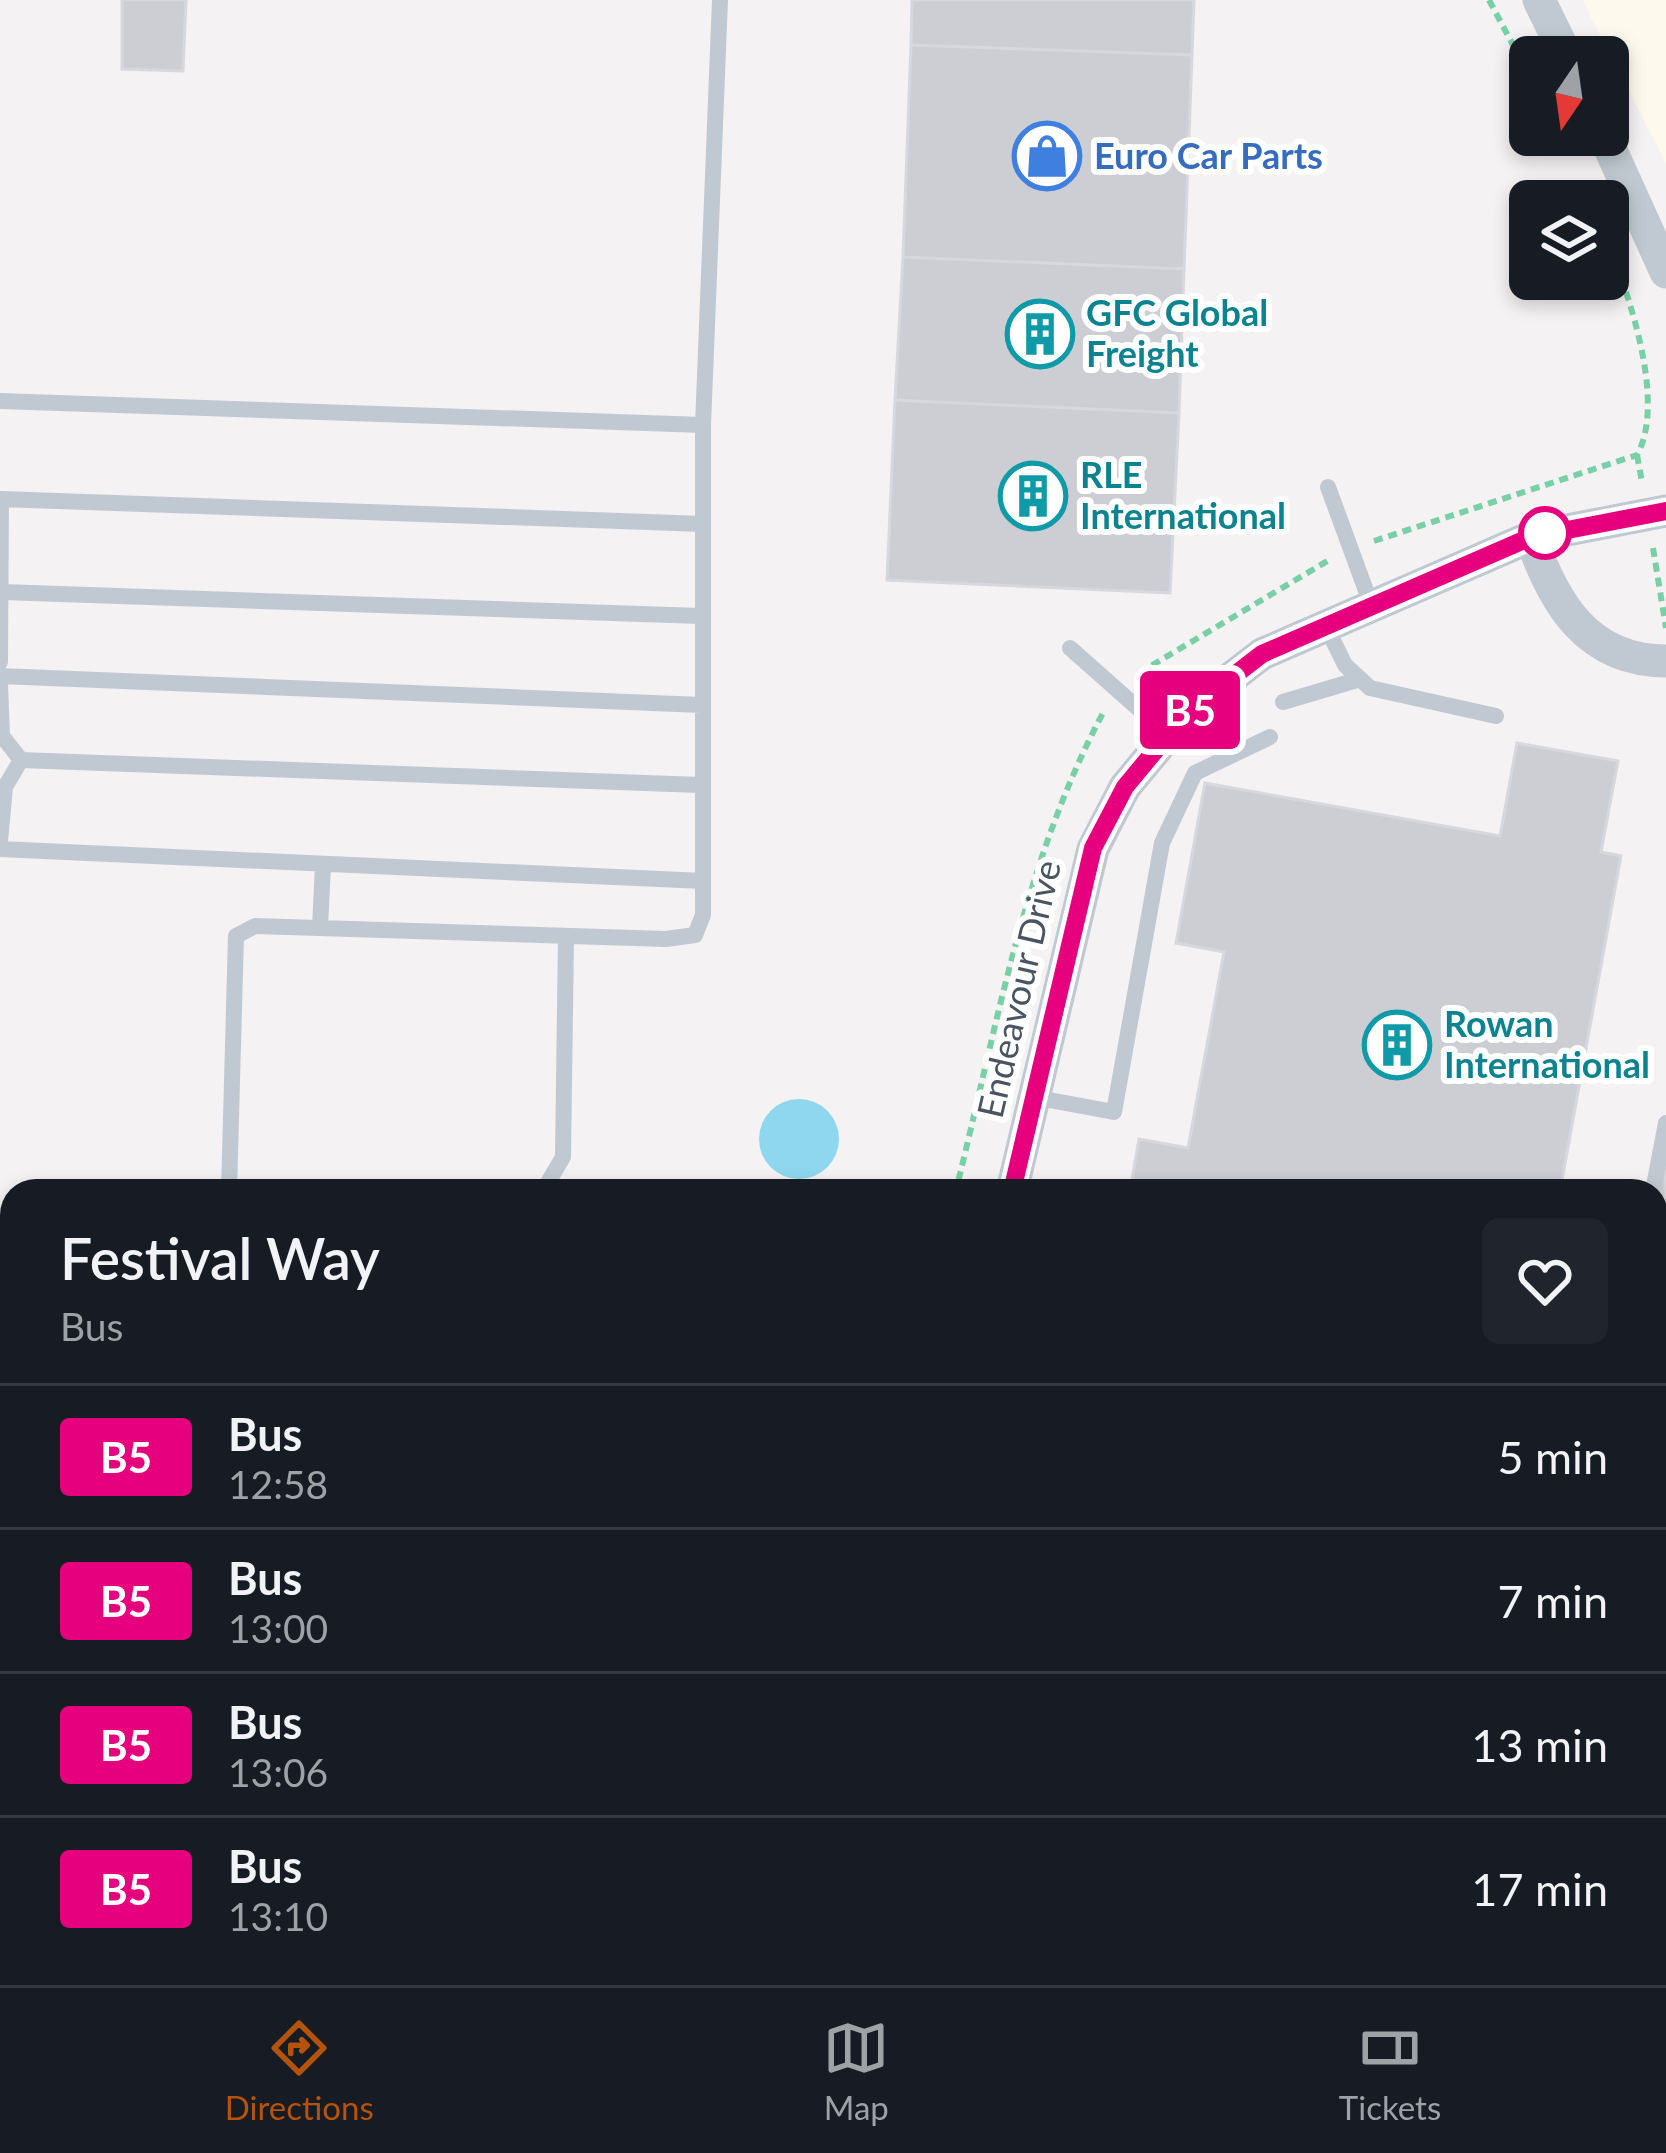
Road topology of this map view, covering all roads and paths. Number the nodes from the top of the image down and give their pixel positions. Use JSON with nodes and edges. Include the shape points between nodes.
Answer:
{"nodes":[{"id":1,"x":720,"y":0,"type":"edge"},
{"id":2,"x":1490,"y":0,"type":"edge"},
{"id":3,"x":1539,"y":0,"type":"edge"},
{"id":4,"x":1557,"y":36,"type":"edge"},
{"id":5,"x":1509,"y":37,"type":"edge"},
{"id":6,"x":1615,"y":156,"type":"edge"},
{"id":7,"x":1663,"y":251,"type":"edge"},
{"id":8,"x":0,"y":401,"type":"edge"},
{"id":9,"x":703,"y":424,"type":"junction"},
{"id":10,"x":1328,"y":488,"type":"dead end"},
{"id":11,"x":1657,"y":513,"type":"edge"},
{"id":12,"x":703,"y":524,"type":"junction"},
{"id":13,"x":1531,"y":537,"type":"junction"},
{"id":14,"x":2,"y":592,"type":"edge"},
{"id":15,"x":1372,"y":607,"type":"junction"},
{"id":16,"x":700,"y":616,"type":"junction"},
{"id":17,"x":1326,"y":626,"type":"junction"},
{"id":18,"x":1666,"y":628,"type":"edge"},
{"id":19,"x":1070,"y":648,"type":"dead end"},
{"id":20,"x":1666,"y":661,"type":"edge"},
{"id":21,"x":0,"y":662,"type":"edge"},
{"id":22,"x":0,"y":680,"type":"edge"},
{"id":23,"x":1357,"y":680,"type":"junction"},
{"id":24,"x":1283,"y":702,"type":"dead end"},
{"id":25,"x":701,"y":705,"type":"junction"},
{"id":26,"x":1496,"y":716,"type":"dead end"},
{"id":27,"x":1167,"y":734,"type":"junction"},
{"id":28,"x":1270,"y":737,"type":"dead end"},
{"id":29,"x":21,"y":760,"type":"junction"},
{"id":30,"x":700,"y":785,"type":"junction"},
{"id":31,"x":0,"y":845,"type":"edge"},
{"id":32,"x":322,"y":865,"type":"junction"},
{"id":33,"x":703,"y":881,"type":"junction"},
{"id":34,"x":320,"y":928,"type":"junction"},
{"id":35,"x":566,"y":936,"type":"junction"},
{"id":36,"x":1032,"y":1097,"type":"junction"},
{"id":37,"x":1666,"y":1123,"type":"edge"},
{"id":38,"x":229,"y":1179,"type":"edge"},
{"id":39,"x":550,"y":1179,"type":"edge"},
{"id":40,"x":1015,"y":1179,"type":"edge"},
{"id":41,"x":1655,"y":1179,"type":"edge"}],
"edges":[{"from":1,"to":9,"type":"lane"},
{"from":2,"to":5,"type":"path"},
{"from":3,"to":4,"type":"street"},
{"from":6,"to":7,"type":"street"},
{"from":8,"to":9,"type":"lane"},
{"from":9,"to":12,"type":"lane"},
{"from":10,"to":15,"type":"lane"},
{"from":11,"to":13,"type":"street","name":"Endeavour Drive"},
{"from":11,"to":18,"type":"path"},
{"from":12,"to":14,"type":"lane","via":[[1,499]]},
{"from":12,"to":16,"type":"lane"},
{"from":13,"to":15,"type":"street","name":"Endeavour Drive"},
{"from":13,"to":20,"type":"street","via":[[1550,592],[1574,621],[1608,647]]},
{"from":14,"to":16,"type":"lane"},
{"from":14,"to":21,"type":"lane"},
{"from":15,"to":17,"type":"street","name":"Endeavour Drive"},
{"from":16,"to":25,"type":"lane"},
{"from":17,"to":23,"type":"lane"},
{"from":17,"to":27,"type":"street","name":"Endeavour Drive","via":[[1262,654]]},
{"from":19,"to":27,"type":"lane"},
{"from":22,"to":25,"type":"lane"},
{"from":22,"to":29,"type":"lane","via":[[2,736]]},
{"from":23,"to":24,"type":"lane"},
{"from":23,"to":26,"type":"lane"},
{"from":25,"to":30,"type":"lane"},
{"from":27,"to":36,"type":"street","name":"Endeavour Drive","via":[[1125,787],[1093,848]]},
{"from":28,"to":36,"type":"lane","via":[[1195,773],[1162,843],[1114,1112]]},
{"from":29,"to":30,"type":"lane"},
{"from":29,"to":31,"type":"lane","via":[[5,787]]},
{"from":30,"to":33,"type":"lane"},
{"from":31,"to":32,"type":"lane"},
{"from":32,"to":33,"type":"lane"},
{"from":32,"to":34,"type":"lane"},
{"from":33,"to":35,"type":"lane","via":[[695,935]]},
{"from":34,"to":35,"type":"lane"},
{"from":34,"to":38,"type":"lane","via":[[255,926],[236,936]]},
{"from":35,"to":39,"type":"lane","via":[[563,1157]]},
{"from":36,"to":40,"type":"street","name":"Endeavour Drive"},
{"from":37,"to":41,"type":"lane"}]}
